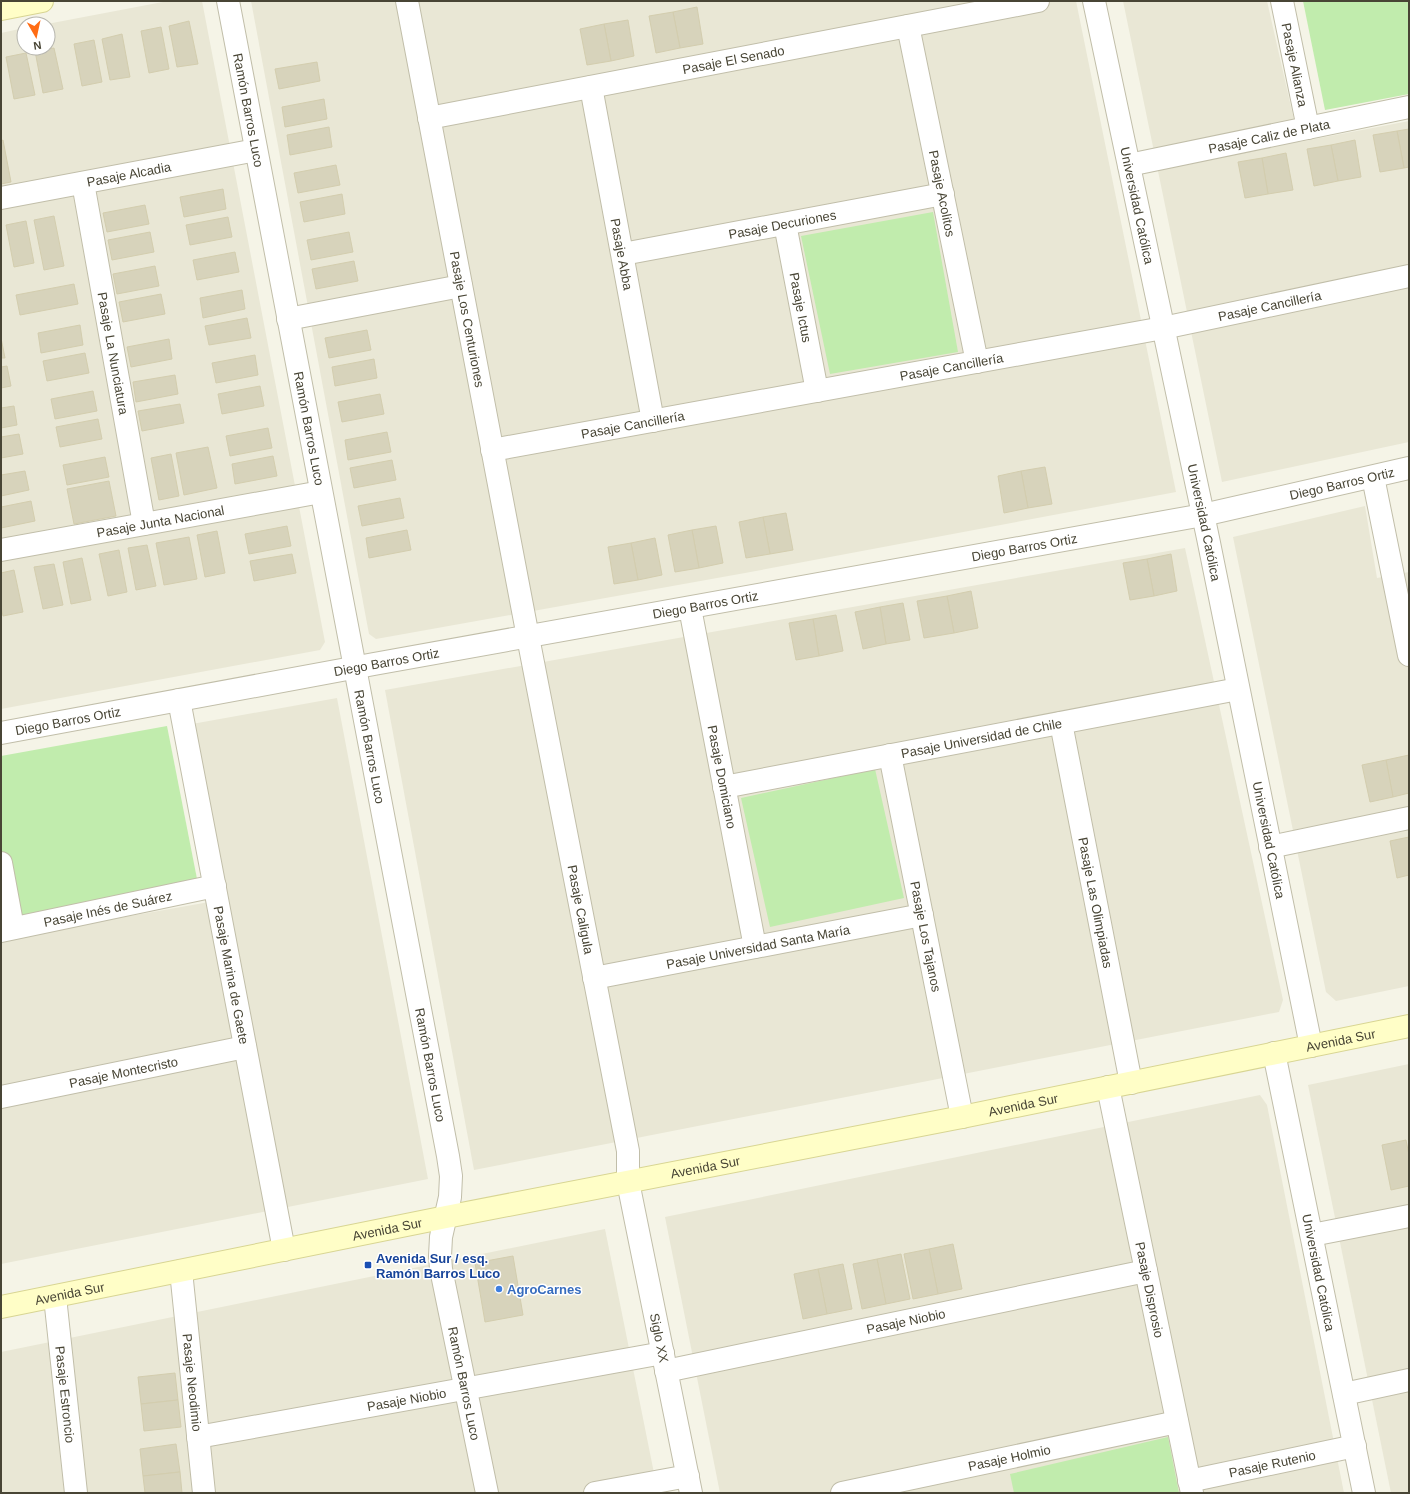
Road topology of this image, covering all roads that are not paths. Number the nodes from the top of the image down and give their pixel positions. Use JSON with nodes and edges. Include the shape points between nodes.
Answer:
{"nodes":[{"id":1,"x":42,"y":1,"type":"edge"},
{"id":2,"x":228,"y":1,"type":"edge"},
{"id":3,"x":407,"y":1,"type":"edge"},
{"id":4,"x":1038,"y":1,"type":"edge"},
{"id":5,"x":1094,"y":1,"type":"edge"},
{"id":6,"x":1282,"y":1,"type":"edge"},
{"id":7,"x":1,"y":9,"type":"edge"},
{"id":8,"x":908,"y":26,"type":"junction"},
{"id":9,"x":591,"y":87,"type":"junction"},
{"id":10,"x":1409,"y":108,"type":"edge"},
{"id":11,"x":429,"y":118,"type":"junction"},
{"id":12,"x":1308,"y":128,"type":"junction"},
{"id":13,"x":256,"y":150,"type":"junction"},
{"id":14,"x":1129,"y":165,"type":"junction"},
{"id":15,"x":83,"y":183,"type":"junction"},
{"id":16,"x":942,"y":194,"type":"junction"},
{"id":17,"x":1,"y":198,"type":"edge"},
{"id":18,"x":785,"y":224,"type":"junction"},
{"id":19,"x":622,"y":254,"type":"junction"},
{"id":20,"x":1409,"y":276,"type":"edge"},
{"id":21,"x":461,"y":286,"type":"junction"},
{"id":22,"x":288,"y":319,"type":"junction"},
{"id":23,"x":1163,"y":328,"type":"junction"},
{"id":24,"x":977,"y":362,"type":"junction"},
{"id":25,"x":817,"y":391,"type":"junction"},
{"id":26,"x":653,"y":421,"type":"junction"},
{"id":27,"x":492,"y":450,"type":"junction"},
{"id":28,"x":1409,"y":468,"type":"edge"},
{"id":29,"x":1373,"y":476,"type":"junction"},
{"id":30,"x":321,"y":492,"type":"junction"},
{"id":31,"x":1203,"y":515,"type":"junction"},
{"id":32,"x":144,"y":524,"type":"junction"},
{"id":33,"x":1,"y":550,"type":"edge"},
{"id":34,"x":690,"y":608,"type":"junction"},
{"id":35,"x":528,"y":637,"type":"junction"},
{"id":36,"x":1409,"y":655,"type":"edge"},
{"id":37,"x":354,"y":668,"type":"junction"},
{"id":38,"x":1238,"y":689,"type":"junction"},
{"id":39,"x":179,"y":700,"type":"junction"},
{"id":40,"x":1061,"y":723,"type":"junction"},
{"id":41,"x":1,"y":733,"type":"edge"},
{"id":42,"x":890,"y":755,"type":"junction"},
{"id":43,"x":724,"y":786,"type":"junction"},
{"id":44,"x":1409,"y":818,"type":"edge"},
{"id":45,"x":1270,"y":847,"type":"junction"},
{"id":46,"x":1,"y":862,"type":"edge"},
{"id":47,"x":215,"y":886,"type":"junction"},
{"id":48,"x":922,"y":915,"type":"junction"},
{"id":49,"x":7,"y":930,"type":"edge"},
{"id":50,"x":755,"y":947,"type":"junction"},
{"id":51,"x":594,"y":978,"type":"junction"},
{"id":52,"x":1409,"y":1026,"type":"edge"},
{"id":53,"x":1311,"y":1046,"type":"junction"},
{"id":54,"x":245,"y":1047,"type":"junction"},
{"id":55,"x":1274,"y":1053,"type":"junction"},
{"id":56,"x":1131,"y":1083,"type":"junction"},
{"id":57,"x":1108,"y":1087,"type":"junction"},
{"id":58,"x":1,"y":1097,"type":"edge"},
{"id":59,"x":962,"y":1117,"type":"junction"},
{"id":60,"x":628,"y":1182,"type":"junction"},
{"id":61,"x":1409,"y":1216,"type":"edge"},
{"id":62,"x":446,"y":1217,"type":"junction"},
{"id":63,"x":1312,"y":1235,"type":"junction"},
{"id":64,"x":284,"y":1250,"type":"junction"},
{"id":65,"x":181,"y":1271,"type":"junction"},
{"id":66,"x":1146,"y":1271,"type":"junction"},
{"id":67,"x":55,"y":1296,"type":"junction"},
{"id":68,"x":1,"y":1308,"type":"edge"},
{"id":69,"x":664,"y":1362,"type":"junction"},
{"id":70,"x":1409,"y":1380,"type":"edge"},
{"id":71,"x":466,"y":1389,"type":"junction"},
{"id":72,"x":1344,"y":1394,"type":"junction"},
{"id":73,"x":1177,"y":1422,"type":"junction"},
{"id":74,"x":198,"y":1437,"type":"junction"},
{"id":75,"x":1355,"y":1446,"type":"junction"},
{"id":76,"x":689,"y":1484,"type":"edge"},
{"id":77,"x":1191,"y":1487,"type":"edge"},
{"id":78,"x":76,"y":1493,"type":"edge"},
{"id":79,"x":204,"y":1493,"type":"edge"},
{"id":80,"x":487,"y":1493,"type":"edge"},
{"id":81,"x":595,"y":1493,"type":"edge"},
{"id":82,"x":842,"y":1493,"type":"edge"},
{"id":83,"x":1364,"y":1493,"type":"edge"}],
"edges":[{"from":1,"to":7,"type":"street"},
{"from":2,"to":13,"type":"street","name":"Ramón Barros Luco"},
{"from":3,"to":11,"type":"street","name":"Pasaje Los Centuriones"},
{"from":4,"to":8,"type":"street","name":"Pasaje El Senado"},
{"from":5,"to":14,"type":"street","name":"Universidad Católica"},
{"from":6,"to":12,"type":"street","name":"Pasaje Alianza"},
{"from":8,"to":9,"type":"street","name":"Pasaje El Senado"},
{"from":8,"to":16,"type":"street","name":"Pasaje Acolitos"},
{"from":9,"to":11,"type":"street","name":"Pasaje El Senado"},
{"from":9,"to":19,"type":"street","name":"Pasaje Abba"},
{"from":10,"to":12,"type":"street","name":"Pasaje Caliz de Plata"},
{"from":11,"to":21,"type":"street","name":"Pasaje Los Centuriones"},
{"from":12,"to":14,"type":"street","name":"Pasaje Caliz de Plata"},
{"from":13,"to":15,"type":"street","name":"Pasaje Alcadia"},
{"from":13,"to":22,"type":"street","name":"Ramón Barros Luco"},
{"from":14,"to":23,"type":"street","name":"Universidad Católica"},
{"from":15,"to":17,"type":"street","name":"Pasaje Alcadia"},
{"from":15,"to":32,"type":"street","name":"Pasaje La Nunciatura"},
{"from":16,"to":18,"type":"street","name":"Pasaje Decuriones"},
{"from":16,"to":24,"type":"street","name":"Pasaje Acolitos"},
{"from":18,"to":19,"type":"street","name":"Pasaje Decuriones"},
{"from":18,"to":25,"type":"street","name":"Pasaje Ictus"},
{"from":19,"to":26,"type":"street","name":"Pasaje Abba"},
{"from":20,"to":23,"type":"street","name":"Pasaje Cancillería"},
{"from":21,"to":22,"type":"street"},
{"from":21,"to":27,"type":"street","name":"Pasaje Los Centuriones"},
{"from":22,"to":30,"type":"street","name":"Ramón Barros Luco"},
{"from":23,"to":24,"type":"street","name":"Pasaje Cancillería"},
{"from":23,"to":31,"type":"street","name":"Universidad Católica"},
{"from":24,"to":25,"type":"street","name":"Pasaje Cancillería"},
{"from":25,"to":26,"type":"street","name":"Pasaje Cancillería"},
{"from":26,"to":27,"type":"street","name":"Pasaje Cancillería"},
{"from":27,"to":35,"type":"street","name":"Pasaje Los Centuriones"},
{"from":28,"to":29,"type":"street","name":"Diego Barros Ortiz"},
{"from":29,"to":31,"type":"street","name":"Diego Barros Ortiz"},
{"from":29,"to":36,"type":"street"},
{"from":30,"to":32,"type":"street","name":"Pasaje Junta Nacional"},
{"from":30,"to":37,"type":"street","name":"Ramón Barros Luco"},
{"from":31,"to":34,"type":"street","name":"Diego Barros Ortiz"},
{"from":31,"to":38,"type":"street","name":"Universidad Católica"},
{"from":32,"to":33,"type":"street","name":"Pasaje Junta Nacional"},
{"from":34,"to":35,"type":"street","name":"Diego Barros Ortiz"},
{"from":34,"to":43,"type":"street","name":"Pasaje Domiciano"},
{"from":35,"to":37,"type":"street","name":"Diego Barros Ortiz"},
{"from":35,"to":51,"type":"street","name":"Pasaje Caligula"},
{"from":37,"to":39,"type":"street","name":"Diego Barros Ortiz"},
{"from":37,"to":62,"type":"street","name":"Ramón Barros Luco","via":[[448,1156],[450,1197]]},
{"from":38,"to":40,"type":"street","name":"Pasaje Universidad de Chile"},
{"from":38,"to":45,"type":"street","name":"Universidad Católica"},
{"from":39,"to":41,"type":"street","name":"Diego Barros Ortiz"},
{"from":39,"to":47,"type":"street","name":"Pasaje Marina de Gaete"},
{"from":40,"to":42,"type":"street","name":"Pasaje Universidad de Chile"},
{"from":40,"to":56,"type":"street","name":"Pasaje Las Olimpiadas"},
{"from":42,"to":43,"type":"street","name":"Pasaje Universidad de Chile"},
{"from":42,"to":48,"type":"street","name":"Pasaje Los Tajanos"},
{"from":43,"to":50,"type":"street","name":"Pasaje Domiciano"},
{"from":44,"to":45,"type":"street"},
{"from":45,"to":53,"type":"street","name":"Universidad Católica"},
{"from":46,"to":49,"type":"street"},
{"from":47,"to":49,"type":"street","name":"Pasaje Inés de Suárez"},
{"from":47,"to":54,"type":"street","name":"Pasaje Marina de Gaete"},
{"from":48,"to":50,"type":"street","name":"Pasaje Universidad Santa María"},
{"from":48,"to":59,"type":"street","name":"Pasaje Los Tajanos"},
{"from":50,"to":51,"type":"street","name":"Pasaje Universidad Santa María"},
{"from":51,"to":60,"type":"street","name":"Pasaje Caligula","via":[[628,1151]]},
{"from":52,"to":53,"type":"street","name":"Avenida Sur"},
{"from":53,"to":55,"type":"street","name":"Avenida Sur"},
{"from":54,"to":58,"type":"street","name":"Pasaje Montecristo"},
{"from":54,"to":64,"type":"street","name":"Pasaje Marina de Gaete"},
{"from":55,"to":56,"type":"street","name":"Avenida Sur"},
{"from":55,"to":63,"type":"street","name":"Universidad Católica"},
{"from":56,"to":57,"type":"street","name":"Avenida Sur"},
{"from":57,"to":59,"type":"street","name":"Avenida Sur"},
{"from":57,"to":66,"type":"street","name":"Pasaje Disprosio"},
{"from":59,"to":60,"type":"street","name":"Avenida Sur"},
{"from":60,"to":62,"type":"street","name":"Avenida Sur"},
{"from":60,"to":69,"type":"street","name":"Siglo XX"},
{"from":61,"to":63,"type":"street"},
{"from":62,"to":64,"type":"street","name":"Avenida Sur"},
{"from":62,"to":71,"type":"street","name":"Ramón Barros Luco","via":[[441,1237],[441,1269]]},
{"from":63,"to":72,"type":"street","name":"Universidad Católica"},
{"from":64,"to":65,"type":"street","name":"Avenida Sur"},
{"from":65,"to":67,"type":"street","name":"Avenida Sur"},
{"from":65,"to":74,"type":"street","name":"Pasaje Neodimio"},
{"from":66,"to":69,"type":"street","name":"Pasaje Niobio"},
{"from":66,"to":73,"type":"street","name":"Pasaje Disprosio"},
{"from":67,"to":68,"type":"street","name":"Avenida Sur"},
{"from":67,"to":78,"type":"street","name":"Pasaje Estroncio"},
{"from":69,"to":71,"type":"street","name":"Pasaje Niobio"},
{"from":69,"to":76,"type":"street","name":"Siglo XX"},
{"from":70,"to":72,"type":"street"},
{"from":71,"to":74,"type":"street","name":"Pasaje Niobio"},
{"from":71,"to":80,"type":"street","name":"Ramón Barros Luco"},
{"from":72,"to":75,"type":"street","name":"Universidad Católica"},
{"from":73,"to":77,"type":"street","name":"Pasaje Disprosio"},
{"from":73,"to":82,"type":"street","name":"Pasaje Holmio"},
{"from":74,"to":79,"type":"street","name":"Pasaje Neodimio"},
{"from":75,"to":77,"type":"street","name":"Pasaje Rutenio"},
{"from":75,"to":83,"type":"street","name":"Universidad Católica"},
{"from":76,"to":81,"type":"street"}]}
